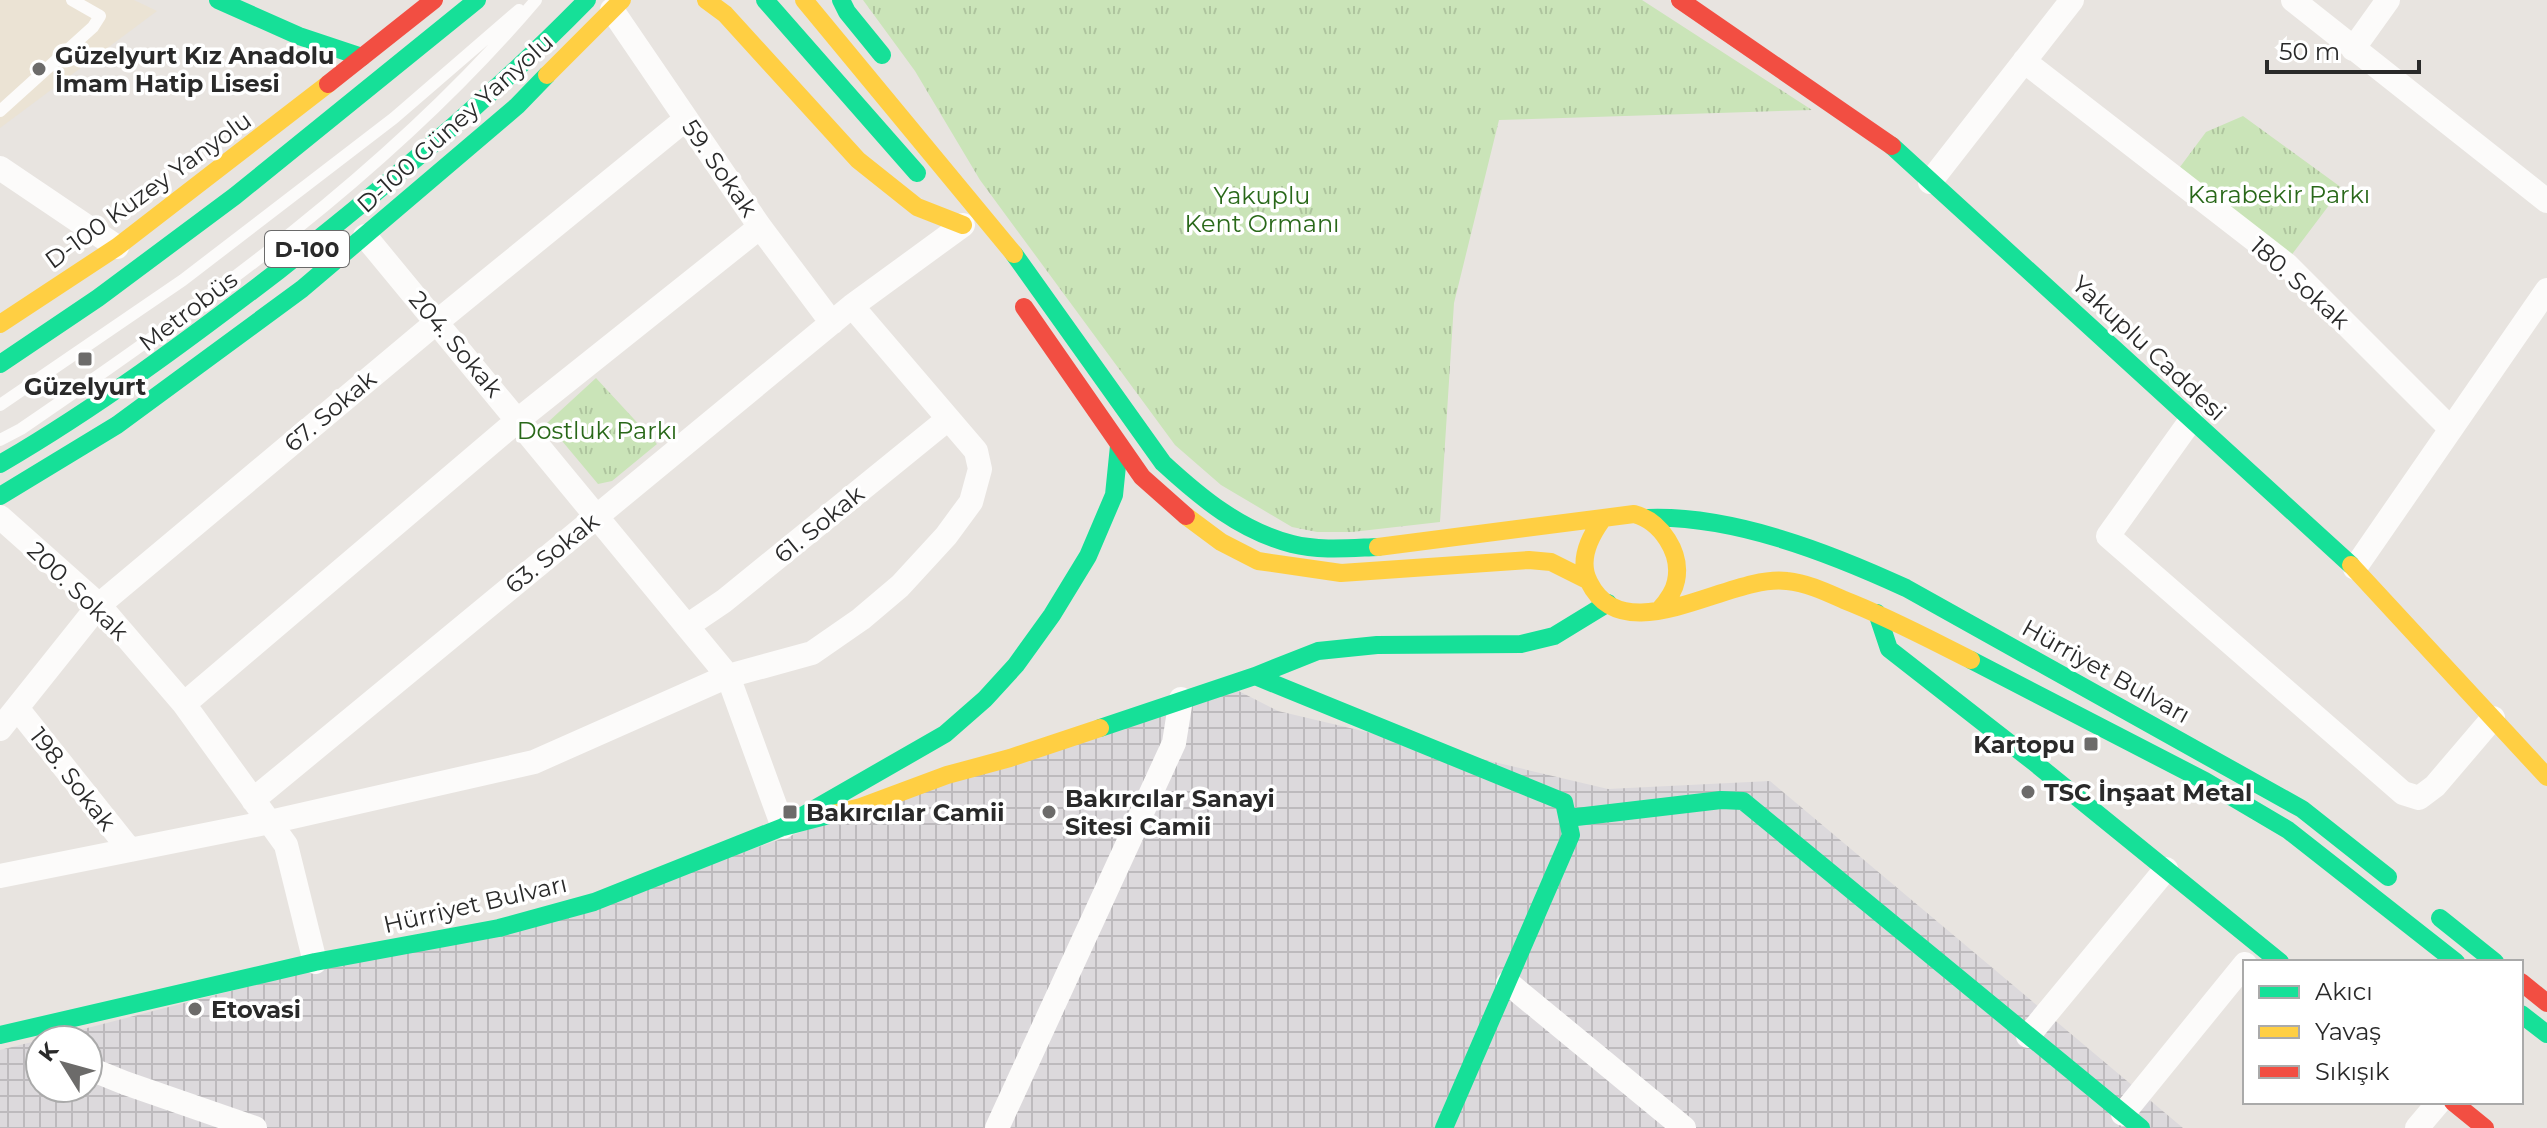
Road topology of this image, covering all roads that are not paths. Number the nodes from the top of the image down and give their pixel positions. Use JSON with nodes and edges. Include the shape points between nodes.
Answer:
{"nodes":[{"id":1,"x":72,"y":0,"type":"edge"},
{"id":2,"x":218,"y":0,"type":"edge"},
{"id":3,"x":434,"y":0,"type":"edge"},
{"id":4,"x":477,"y":0,"type":"edge"},
{"id":5,"x":534,"y":0,"type":"edge"},
{"id":6,"x":587,"y":0,"type":"edge"},
{"id":7,"x":706,"y":0,"type":"edge"},
{"id":8,"x":765,"y":0,"type":"edge"},
{"id":9,"x":804,"y":0,"type":"edge"},
{"id":10,"x":841,"y":0,"type":"edge"},
{"id":11,"x":1680,"y":0,"type":"edge"},
{"id":12,"x":2072,"y":0,"type":"edge"},
{"id":13,"x":2293,"y":0,"type":"edge"},
{"id":14,"x":2388,"y":0,"type":"edge"},
{"id":15,"x":617,"y":5,"type":"edge"},
{"id":16,"x":2353,"y":49,"type":"junction"},
{"id":17,"x":362,"y":57,"type":"junction"},
{"id":18,"x":2024,"y":61,"type":"junction"},
{"id":19,"x":894,"y":70,"type":"dead end"},
{"id":20,"x":0,"y":111,"type":"edge"},
{"id":21,"x":686,"y":119,"type":"junction"},
{"id":22,"x":937,"y":131,"type":"dead end"},
{"id":23,"x":0,"y":168,"type":"edge"},
{"id":24,"x":1930,"y":182,"type":"junction"},
{"id":25,"x":2547,"y":201,"type":"edge"},
{"id":26,"x":760,"y":227,"type":"junction"},
{"id":27,"x":993,"y":227,"type":"junction"},
{"id":28,"x":969,"y":233,"type":"junction"},
{"id":29,"x":365,"y":236,"type":"junction"},
{"id":30,"x":117,"y":247,"type":"junction"},
{"id":31,"x":1013,"y":290,"type":"dead end"},
{"id":32,"x":2547,"y":290,"type":"edge"},
{"id":33,"x":852,"y":306,"type":"junction"},
{"id":34,"x":438,"y":321,"type":"junction"},
{"id":35,"x":832,"y":323,"type":"junction"},
{"id":36,"x":0,"y":324,"type":"edge"},
{"id":37,"x":0,"y":364,"type":"edge"},
{"id":38,"x":0,"y":405,"type":"edge"},
{"id":39,"x":948,"y":419,"type":"junction"},
{"id":40,"x":518,"y":420,"type":"junction"},
{"id":41,"x":2191,"y":420,"type":"junction"},
{"id":42,"x":2451,"y":429,"type":"junction"},
{"id":43,"x":0,"y":440,"type":"edge"},
{"id":44,"x":1119,"y":446,"type":"junction"},
{"id":45,"x":0,"y":464,"type":"edge"},
{"id":46,"x":0,"y":496,"type":"edge"},
{"id":47,"x":597,"y":516,"type":"junction"},
{"id":48,"x":0,"y":517,"type":"edge"},
{"id":49,"x":1648,"y":518,"type":"junction"},
{"id":50,"x":1602,"y":520,"type":"junction"},
{"id":51,"x":2355,"y":568,"type":"junction"},
{"id":52,"x":1587,"y":580,"type":"junction"},
{"id":53,"x":1608,"y":603,"type":"junction"},
{"id":54,"x":99,"y":605,"type":"junction"},
{"id":55,"x":1660,"y":609,"type":"junction"},
{"id":56,"x":1877,"y":613,"type":"junction"},
{"id":57,"x":687,"y":626,"type":"junction"},
{"id":58,"x":728,"y":676,"type":"junction"},
{"id":59,"x":1255,"y":676,"type":"junction"},
{"id":60,"x":1181,"y":699,"type":"junction"},
{"id":61,"x":184,"y":704,"type":"junction"},
{"id":62,"x":17,"y":708,"type":"junction"},
{"id":63,"x":2493,"y":718,"type":"junction"},
{"id":64,"x":0,"y":729,"type":"edge"},
{"id":65,"x":2547,"y":777,"type":"edge"},
{"id":66,"x":253,"y":800,"type":"junction"},
{"id":67,"x":1568,"y":818,"type":"junction"},
{"id":68,"x":270,"y":822,"type":"junction"},
{"id":69,"x":783,"y":827,"type":"junction"},
{"id":70,"x":130,"y":850,"type":"junction"},
{"id":71,"x":2166,"y":869,"type":"junction"},
{"id":72,"x":0,"y":876,"type":"edge"},
{"id":73,"x":2402,"y":888,"type":"dead end"},
{"id":74,"x":2427,"y":908,"type":"dead end"},
{"id":75,"x":2251,"y":957,"type":"edge"},
{"id":76,"x":2453,"y":960,"type":"edge"},
{"id":77,"x":2492,"y":960,"type":"edge"},
{"id":78,"x":315,"y":962,"type":"junction"},
{"id":79,"x":2243,"y":968,"type":"edge"},
{"id":80,"x":1508,"y":983,"type":"junction"},
{"id":81,"x":2523,"y":984,"type":"edge"},
{"id":82,"x":2547,"y":1003,"type":"edge"},
{"id":83,"x":2523,"y":1016,"type":"edge"},
{"id":84,"x":88,"y":1024,"type":"edge"},
{"id":85,"x":24,"y":1034,"type":"edge"},
{"id":86,"x":2547,"y":1034,"type":"edge"},
{"id":87,"x":0,"y":1035,"type":"edge"},
{"id":88,"x":2028,"y":1036,"type":"junction"},
{"id":89,"x":104,"y":1074,"type":"edge"},
{"id":90,"x":2437,"y":1104,"type":"edge"},
{"id":91,"x":2455,"y":1104,"type":"edge"},
{"id":92,"x":2132,"y":1121,"type":"edge"},
{"id":93,"x":255,"y":1128,"type":"edge"},
{"id":94,"x":997,"y":1128,"type":"edge"},
{"id":95,"x":1444,"y":1128,"type":"edge"},
{"id":96,"x":1684,"y":1128,"type":"edge"},
{"id":97,"x":2417,"y":1128,"type":"edge"},
{"id":98,"x":2485,"y":1128,"type":"edge"}],
"edges":[{"from":1,"to":20,"type":"lane","via":[[100,16],[93,27]]},
{"from":2,"to":17,"type":"main road"},
{"from":3,"to":17,"type":"main road","name":"D-100 Kuzey Yanyolu"},
{"from":4,"to":37,"type":"main road","via":[[224,205]]},
{"from":5,"to":38,"type":"lane","name":"Metrobüs","via":[[394,118],[183,280]]},
{"from":5,"to":43,"type":"lane","name":"Metrobüs","via":[[448,97],[350,183],[143,345]]},
{"from":6,"to":45,"type":"main road","number":"D-100","via":[[493,91],[344,221],[148,369]]},
{"from":7,"to":28,"type":"main road","via":[[725,14],[858,160],[917,207]]},
{"from":8,"to":28,"type":"main road"},
{"from":9,"to":27,"type":"main road"},
{"from":10,"to":19,"type":"main road"},
{"from":11,"to":24,"type":"main road","name":"Yakuplu Caddesi","via":[[1903,153]]},
{"from":12,"to":18,"type":"street"},
{"from":13,"to":16,"type":"street"},
{"from":14,"to":16,"type":"street"},
{"from":15,"to":21,"type":"street","name":"59. Sokak"},
{"from":15,"to":29,"type":"main road","name":"D-100 Güney Yanyolu","via":[[517,106]]},
{"from":16,"to":25,"type":"street"},
{"from":17,"to":30,"type":"main road","name":"D-100 Kuzey Yanyolu"},
{"from":18,"to":24,"type":"street"},
{"from":18,"to":42,"type":"street","name":"180. Sokak","via":[[2287,265]]},
{"from":21,"to":26,"type":"street","name":"59. Sokak"},
{"from":21,"to":34,"type":"street","name":"67. Sokak"},
{"from":22,"to":27,"type":"main road"},
{"from":23,"to":30,"type":"street"},
{"from":24,"to":41,"type":"main road","name":"Yakuplu Caddesi"},
{"from":26,"to":35,"type":"street","name":"59. Sokak"},
{"from":26,"to":40,"type":"street"},
{"from":27,"to":50,"type":"main road","via":[[1163,463],[1234,521],[1292,544],[1332,549],[1398,546]]},
{"from":28,"to":33,"type":"street","name":"63. Sokak"},
{"from":29,"to":34,"type":"street","name":"204. Sokak"},
{"from":29,"to":46,"type":"main road","name":"D-100 Güney Yanyolu","via":[[117,425]]},
{"from":30,"to":36,"type":"main road","name":"D-100 Kuzey Yanyolu"},
{"from":31,"to":44,"type":"main road"},
{"from":32,"to":42,"type":"street"},
{"from":33,"to":35,"type":"street","name":"63. Sokak"},
{"from":33,"to":39,"type":"street"},
{"from":34,"to":40,"type":"street","name":"204. Sokak"},
{"from":34,"to":54,"type":"street","name":"67. Sokak"},
{"from":35,"to":47,"type":"street","name":"63. Sokak"},
{"from":39,"to":57,"type":"street","name":"61. Sokak"},
{"from":39,"to":58,"type":"street","via":[[976,451],[980,469],[971,502],[946,536],[900,586],[812,653]]},
{"from":40,"to":47,"type":"street","name":"204. Sokak"},
{"from":40,"to":61,"type":"street"},
{"from":41,"to":51,"type":"main road","name":"Yakuplu Caddesi"},
{"from":41,"to":63,"type":"street","via":[[2108,536],[2403,793],[2419,798],[2435,786]]},
{"from":42,"to":51,"type":"street"},
{"from":44,"to":52,"type":"main road","via":[[1170,503],[1221,542],[1258,561],[1341,573],[1529,560],[1551,562]]},
{"from":44,"to":69,"type":"main road","via":[[1114,495],[1088,556],[1006,676],[945,734]]},
{"from":47,"to":57,"type":"street","name":"204. Sokak"},
{"from":47,"to":66,"type":"street","name":"63. Sokak"},
{"from":48,"to":54,"type":"street","name":"200. Sokak"},
{"from":49,"to":50,"type":"main road","via":[[1615,514]]},
{"from":49,"to":55,"type":"main road","via":[[1677,560],[1673,590]]},
{"from":49,"to":73,"type":"main road","name":"Hürriyet Bulvarı","via":[[1696,518],[1735,527],[1854,564],[1906,588],[2302,809]]},
{"from":50,"to":52,"type":"main road","via":[[1587,542]]},
{"from":51,"to":63,"type":"main road","name":"Yakuplu Caddesi"},
{"from":52,"to":53,"type":"main road"},
{"from":53,"to":55,"type":"main road","via":[[1628,613]]},
{"from":53,"to":59,"type":"main road","name":"Hürriyet Bulvarı","via":[[1554,636],[1521,644],[1318,651]]},
{"from":54,"to":61,"type":"street","name":"200. Sokak"},
{"from":54,"to":62,"type":"street","name":"67. Sokak"},
{"from":55,"to":56,"type":"main road","name":"Hürriyet Bulvarı","via":[[1753,583],[1784,580]]},
{"from":56,"to":71,"type":"main road","via":[[1889,649]]},
{"from":56,"to":76,"type":"main road","name":"Hürriyet Bulvarı","via":[[2205,781],[2288,830]]},
{"from":57,"to":58,"type":"street","name":"204. Sokak"},
{"from":58,"to":68,"type":"street","via":[[534,762]]},
{"from":58,"to":69,"type":"street","name":"204. Sokak"},
{"from":59,"to":60,"type":"main road","name":"Hürriyet Bulvarı"},
{"from":59,"to":67,"type":"main road","via":[[1564,802]]},
{"from":60,"to":69,"type":"main road","name":"Hürriyet Bulvarı","via":[[861,807]]},
{"from":60,"to":94,"type":"street","via":[[1174,743]]},
{"from":61,"to":66,"type":"street","name":"200. Sokak"},
{"from":62,"to":64,"type":"street","name":"67. Sokak"},
{"from":62,"to":70,"type":"street","name":"198. Sokak"},
{"from":63,"to":65,"type":"main road","name":"Yakuplu Caddesi"},
{"from":66,"to":68,"type":"street","name":"200. Sokak"},
{"from":67,"to":80,"type":"main road","via":[[1571,835]]},
{"from":67,"to":88,"type":"main road","via":[[1743,801]]},
{"from":68,"to":70,"type":"street"},
{"from":68,"to":78,"type":"street","name":"200. Sokak","via":[[286,845]]},
{"from":69,"to":78,"type":"main road","name":"Hürriyet Bulvarı","via":[[594,902],[499,928]]},
{"from":70,"to":72,"type":"street"},
{"from":71,"to":75,"type":"main road"},
{"from":71,"to":88,"type":"street"},
{"from":74,"to":77,"type":"main road"},
{"from":78,"to":84,"type":"main road","name":"Hürriyet Bulvarı"},
{"from":79,"to":92,"type":"street"},
{"from":80,"to":95,"type":"main road"},
{"from":80,"to":96,"type":"street"},
{"from":81,"to":82,"type":"main road"},
{"from":83,"to":86,"type":"main road"},
{"from":85,"to":87,"type":"main road","name":"Hürriyet Bulvarı"},
{"from":88,"to":92,"type":"main road"},
{"from":89,"to":93,"type":"street"},
{"from":90,"to":97,"type":"street"},
{"from":91,"to":98,"type":"main road"}]}
